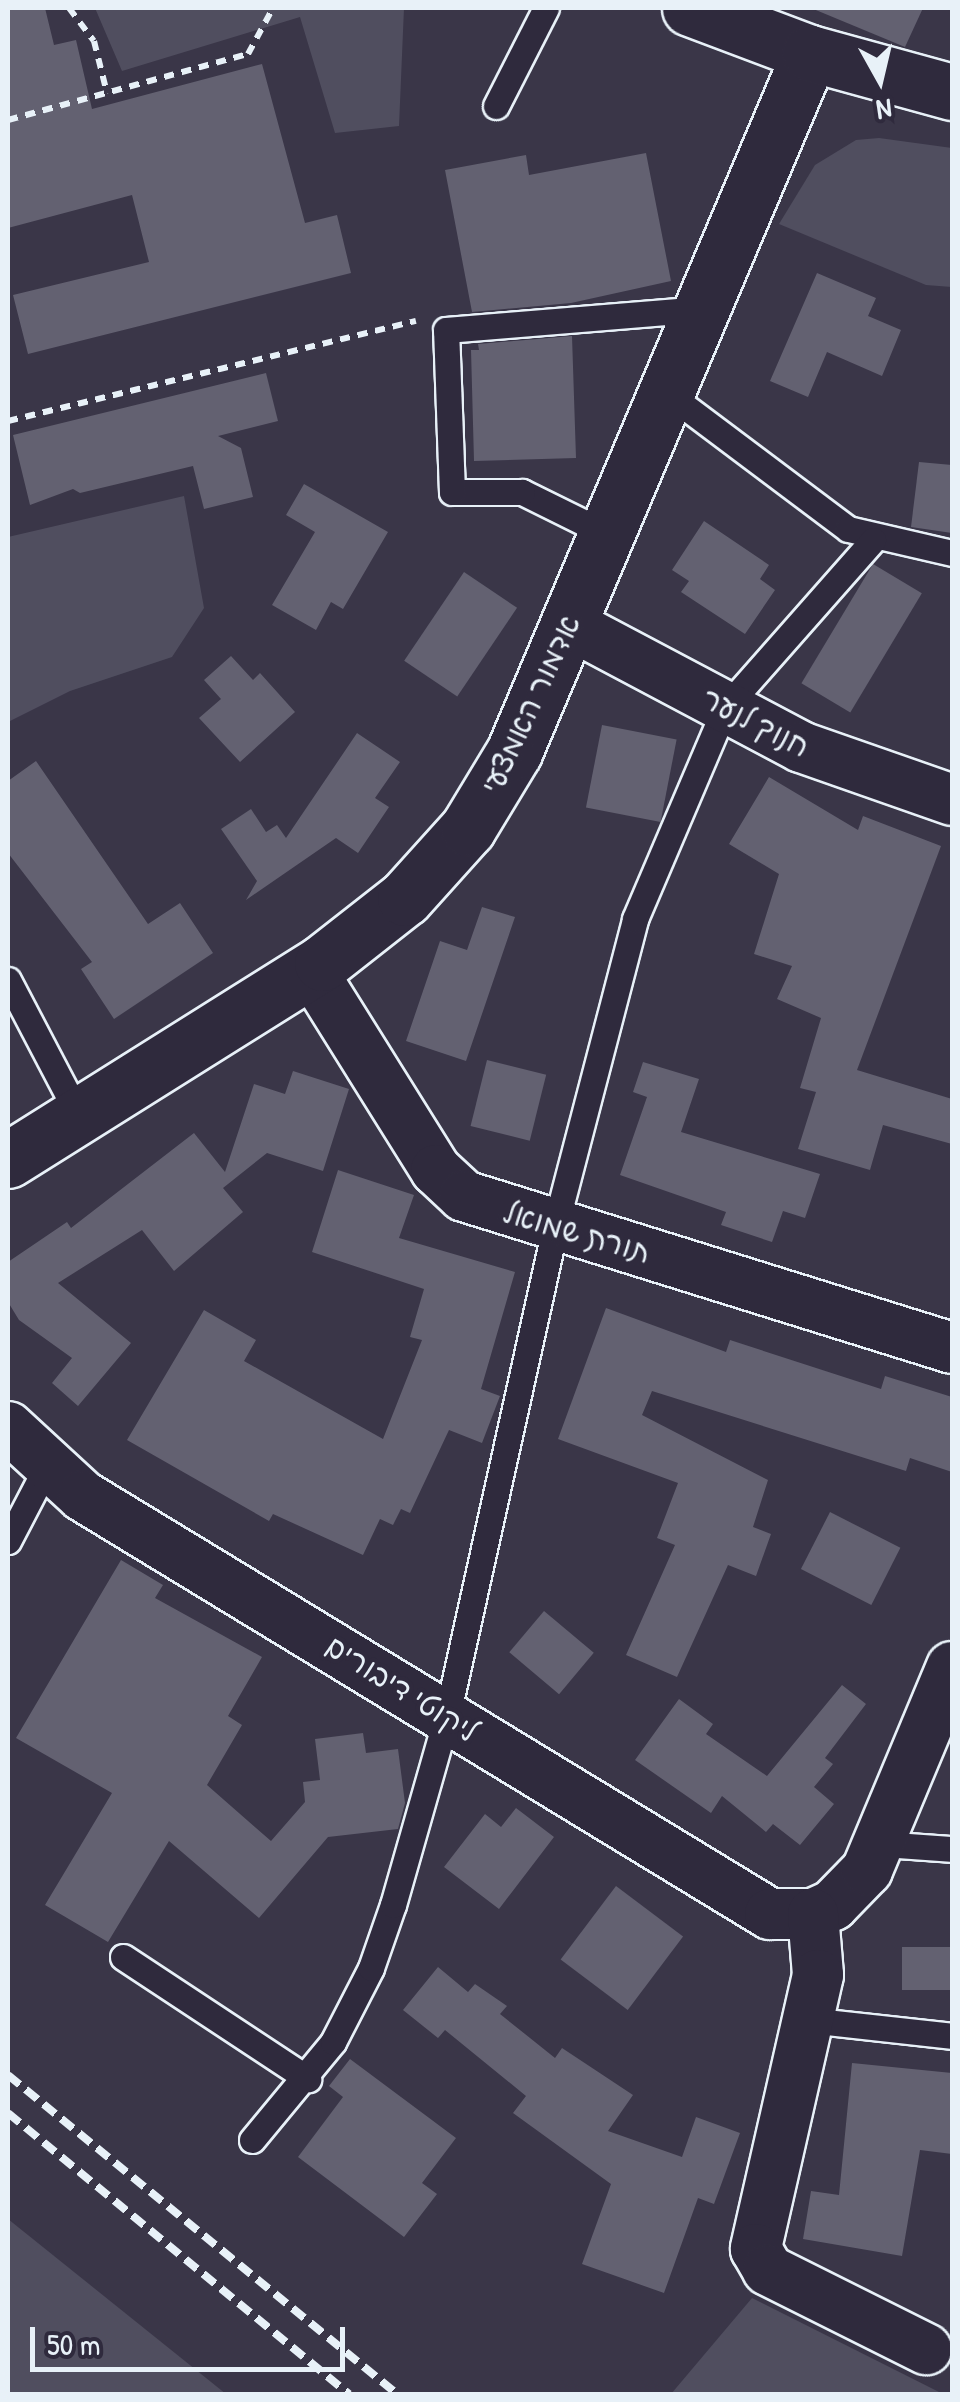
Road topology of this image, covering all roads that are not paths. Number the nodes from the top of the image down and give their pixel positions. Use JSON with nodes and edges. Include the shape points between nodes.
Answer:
{"nodes":[{"id":1,"x":546,"y":8,"type":"edge"},
{"id":2,"x":690,"y":8,"type":"edge"},
{"id":3,"x":760,"y":21,"type":"edge"},
{"id":4,"x":810,"y":53,"type":"junction"},
{"id":5,"x":952,"y":92,"type":"edge"},
{"id":6,"x":496,"y":106,"type":"dead end"},
{"id":7,"x":702,"y":308,"type":"junction"},
{"id":8,"x":667,"y":392,"type":"junction"},
{"id":9,"x":607,"y":534,"type":"junction"},
{"id":10,"x":873,"y":540,"type":"junction"},
{"id":11,"x":952,"y":554,"type":"edge"},
{"id":12,"x":569,"y":624,"type":"junction"},
{"id":13,"x":725,"y":708,"type":"junction"},
{"id":14,"x":952,"y":800,"type":"edge"},
{"id":15,"x":310,"y":970,"type":"junction"},
{"id":16,"x":8,"y":980,"type":"edge"},
{"id":17,"x":79,"y":1116,"type":"junction"},
{"id":18,"x":8,"y":1160,"type":"edge"},
{"id":19,"x":556,"y":1224,"type":"junction"},
{"id":20,"x":952,"y":1348,"type":"edge"},
{"id":21,"x":8,"y":1427,"type":"edge"},
{"id":22,"x":46,"y":1468,"type":"junction"},
{"id":23,"x":8,"y":1541,"type":"edge"},
{"id":24,"x":952,"y":1666,"type":"edge"},
{"id":25,"x":446,"y":1716,"type":"junction"},
{"id":26,"x":882,"y":1844,"type":"junction"},
{"id":27,"x":952,"y":1850,"type":"edge"},
{"id":28,"x":813,"y":1914,"type":"junction"},
{"id":29,"x":124,"y":1957,"type":"dead end"},
{"id":30,"x":808,"y":2020,"type":"junction"},
{"id":31,"x":952,"y":2036,"type":"edge"},
{"id":32,"x":308,"y":2079,"type":"junction"},
{"id":33,"x":252,"y":2140,"type":"dead end"},
{"id":34,"x":926,"y":2350,"type":"dead end"}],
"edges":[{"from":1,"to":6,"type":"lane"},
{"from":2,"to":3,"type":"main road"},
{"from":3,"to":4,"type":"main road"},
{"from":4,"to":5,"type":"main road"},
{"from":4,"to":7,"type":"main road","name":"אדמור האמצעי"},
{"from":7,"to":8,"type":"main road","name":"אדמור האמצעי"},
{"from":7,"to":9,"type":"lane","via":[[446,330],[452,492],[522,492]]},
{"from":8,"to":9,"type":"main road","name":"אדמור האמצעי"},
{"from":8,"to":10,"type":"lane","via":[[848,529]]},
{"from":9,"to":12,"type":"main road","name":"אדמור האמצעי"},
{"from":10,"to":11,"type":"lane"},
{"from":10,"to":13,"type":"lane"},
{"from":12,"to":13,"type":"street","name":"חנוך לנער"},
{"from":12,"to":15,"type":"main road","name":"אדמור האמצעי","via":[[514,752],[468,828],[405,898]]},
{"from":13,"to":14,"type":"street","name":"חנוך לנער","via":[[832,759]]},
{"from":13,"to":19,"type":"lane","via":[[635,919]]},
{"from":15,"to":17,"type":"main road","name":"אדמור האמצעי"},
{"from":15,"to":19,"type":"street","name":"תורת שמואל","via":[[442,1178],[479,1204]]},
{"from":16,"to":17,"type":"lane"},
{"from":17,"to":18,"type":"main road","name":"אדמור האמצעי"},
{"from":19,"to":20,"type":"street","name":"תורת שמואל"},
{"from":19,"to":25,"type":"lane"},
{"from":21,"to":22,"type":"street","name":"ליקוטי דיבורים"},
{"from":22,"to":23,"type":"lane"},
{"from":22,"to":25,"type":"street","name":"ליקוטי דיבורים"},
{"from":24,"to":26,"type":"street"},
{"from":25,"to":28,"type":"street","name":"ליקוטי דיבורים","via":[[746,1906],[780,1916]]},
{"from":25,"to":32,"type":"lane","via":[[371,1968]]},
{"from":26,"to":27,"type":"lane"},
{"from":26,"to":28,"type":"street","via":[[850,1890]]},
{"from":28,"to":30,"type":"street","via":[[820,1949]]},
{"from":29,"to":32,"type":"lane"},
{"from":30,"to":31,"type":"lane"},
{"from":30,"to":34,"type":"street","via":[[756,2248],[768,2270]]},
{"from":32,"to":33,"type":"lane"}]}
